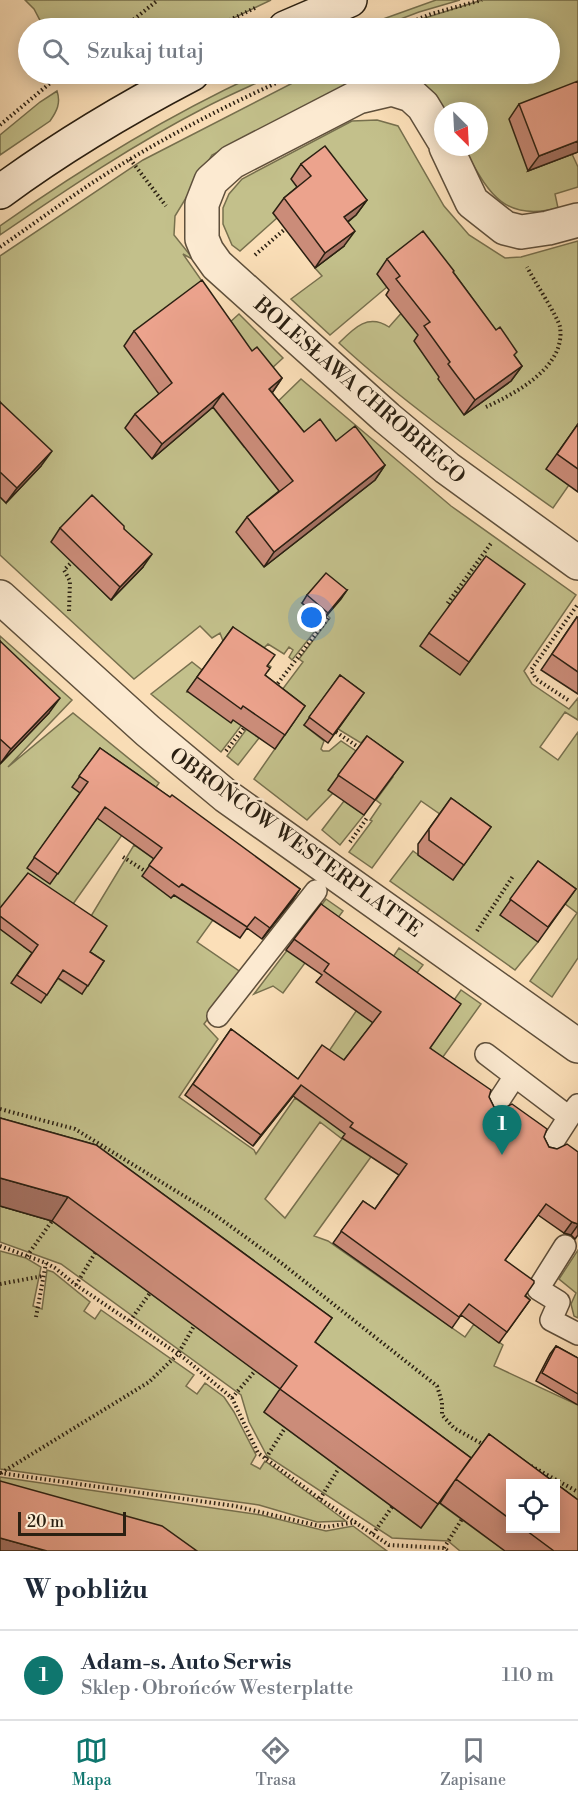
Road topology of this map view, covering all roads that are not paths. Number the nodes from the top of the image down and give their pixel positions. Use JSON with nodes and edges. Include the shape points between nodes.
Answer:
{"nodes":[{"id":1,"x":350,"y":0,"type":"edge"},
{"id":2,"x":308,"y":18,"type":"edge"},
{"id":3,"x":173,"y":84,"type":"edge"},
{"id":4,"x":434,"y":124,"type":"edge"},
{"id":5,"x":451,"y":156,"type":"edge"},
{"id":6,"x":0,"y":192,"type":"edge"},
{"id":7,"x":578,"y":220,"type":"edge"},
{"id":8,"x":578,"y":563,"type":"edge"},
{"id":9,"x":0,"y":597,"type":"edge"},
{"id":10,"x":316,"y":891,"type":"dead end"},
{"id":11,"x":218,"y":1016,"type":"dead end"},
{"id":12,"x":578,"y":1046,"type":"edge"},
{"id":13,"x":486,"y":1054,"type":"dead end"},
{"id":14,"x":515,"y":1077,"type":"junction"},
{"id":15,"x":494,"y":1108,"type":"edge"},
{"id":16,"x":573,"y":1111,"type":"edge"},
{"id":17,"x":549,"y":1148,"type":"edge"},
{"id":18,"x":565,"y":1246,"type":"dead end"},
{"id":19,"x":578,"y":1334,"type":"edge"}],
"edges":[{"from":1,"to":2,"type":"street"},
{"from":3,"to":6,"type":"street","via":[[122,111]]},
{"from":4,"to":8,"type":"street","name":"BOLESŁAWA CHROBREGO","via":[[411,95],[392,89],[358,97],[232,162],[211,181],[202,204],[201,227],[207,251],[217,266],[387,418],[447,468]]},
{"from":5,"to":7,"type":"street","via":[[472,202],[505,228],[521,232]]},
{"from":9,"to":12,"type":"street","name":"OBROŃCÓW WESTERPLATTE","via":[[226,796]]},
{"from":10,"to":11,"type":"lane"},
{"from":13,"to":14,"type":"lane"},
{"from":14,"to":15,"type":"lane"},
{"from":14,"to":16,"type":"lane"},
{"from":16,"to":17,"type":"lane"},
{"from":18,"to":19,"type":"lane","via":[[538,1289],[559,1302],[551,1320]]}]}
